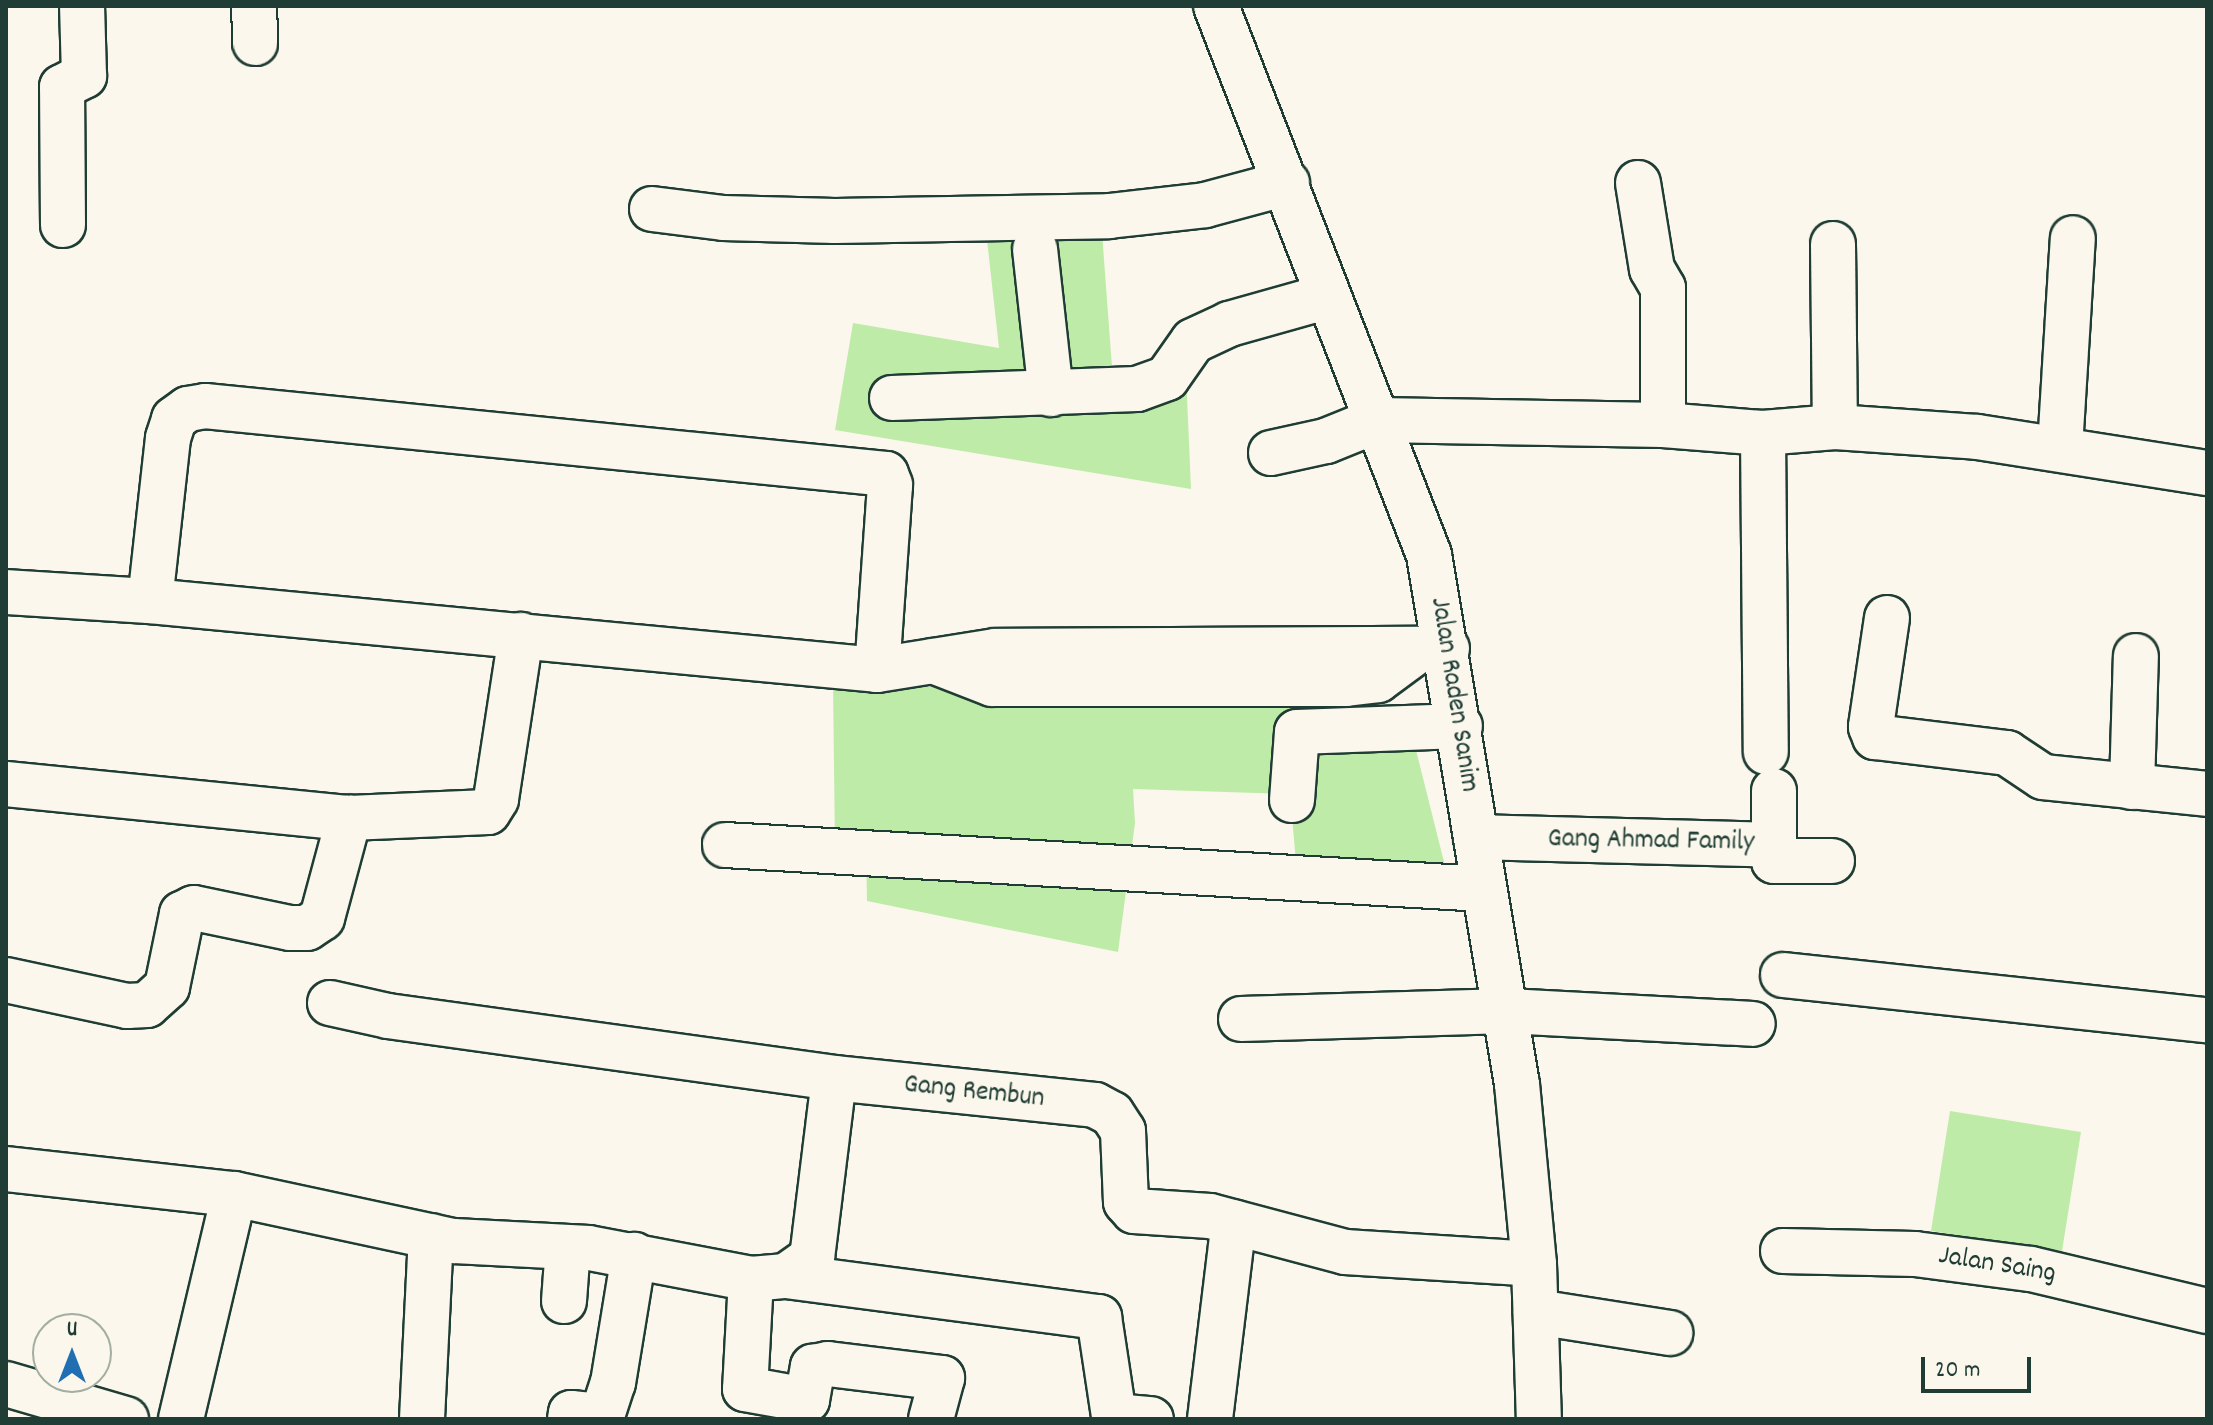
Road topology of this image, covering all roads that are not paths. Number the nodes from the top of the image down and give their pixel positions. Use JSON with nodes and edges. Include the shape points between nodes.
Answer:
{"nodes":[{"id":1,"x":82,"y":6,"type":"edge"},
{"id":2,"x":1216,"y":6,"type":"edge"},
{"id":3,"x":1287,"y":183,"type":"junction"},
{"id":4,"x":1638,"y":183,"type":"dead end"},
{"id":5,"x":652,"y":209,"type":"dead end"},
{"id":6,"x":63,"y":225,"type":"dead end"},
{"id":7,"x":2073,"y":238,"type":"dead end"},
{"id":8,"x":1833,"y":244,"type":"dead end"},
{"id":9,"x":1035,"y":249,"type":"dead end"},
{"id":10,"x":1325,"y":297,"type":"junction"},
{"id":11,"x":1051,"y":394,"type":"junction"},
{"id":12,"x":892,"y":398,"type":"dead end"},
{"id":13,"x":1378,"y":420,"type":"junction"},
{"id":14,"x":1663,"y":425,"type":"junction"},
{"id":15,"x":1835,"y":427,"type":"junction"},
{"id":16,"x":1763,"y":433,"type":"junction"},
{"id":17,"x":2060,"y":448,"type":"junction"},
{"id":18,"x":1271,"y":453,"type":"dead end"},
{"id":19,"x":2207,"y":473,"type":"edge"},
{"id":20,"x":6,"y":592,"type":"edge"},
{"id":21,"x":150,"y":601,"type":"junction"},
{"id":22,"x":1887,"y":618,"type":"dead end"},
{"id":23,"x":521,"y":635,"type":"junction"},
{"id":24,"x":1434,"y":649,"type":"junction"},
{"id":25,"x":2136,"y":656,"type":"dead end"},
{"id":26,"x":877,"y":670,"type":"junction"},
{"id":27,"x":1460,"y":726,"type":"junction"},
{"id":28,"x":6,"y":784,"type":"edge"},
{"id":29,"x":2132,"y":787,"type":"junction"},
{"id":30,"x":2207,"y":794,"type":"edge"},
{"id":31,"x":1292,"y":800,"type":"dead end"},
{"id":32,"x":349,"y":818,"type":"junction"},
{"id":33,"x":1476,"y":837,"type":"junction"},
{"id":34,"x":725,"y":845,"type":"dead end"},
{"id":35,"x":1774,"y":845,"type":"junction"},
{"id":36,"x":1832,"y":861,"type":"dead end"},
{"id":37,"x":1483,"y":889,"type":"junction"},
{"id":38,"x":1783,"y":975,"type":"dead end"},
{"id":39,"x":6,"y":980,"type":"edge"},
{"id":40,"x":330,"y":1003,"type":"dead end"},
{"id":41,"x":1507,"y":1011,"type":"junction"},
{"id":42,"x":1241,"y":1019,"type":"dead end"},
{"id":43,"x":2207,"y":1020,"type":"edge"},
{"id":44,"x":1753,"y":1024,"type":"dead end"},
{"id":45,"x":834,"y":1078,"type":"junction"},
{"id":46,"x":6,"y":1169,"type":"edge"},
{"id":47,"x":234,"y":1194,"type":"junction"},
{"id":48,"x":1234,"y":1222,"type":"junction"},
{"id":49,"x":431,"y":1236,"type":"junction"},
{"id":50,"x":568,"y":1247,"type":"junction"},
{"id":51,"x":1783,"y":1251,"type":"dead end"},
{"id":52,"x":634,"y":1255,"type":"junction"},
{"id":53,"x":1534,"y":1264,"type":"junction"},
{"id":54,"x":769,"y":1277,"type":"junction"},
{"id":55,"x":564,"y":1301,"type":"dead end"},
{"id":56,"x":2207,"y":1311,"type":"edge"},
{"id":57,"x":1536,"y":1312,"type":"junction"},
{"id":58,"x":1670,"y":1333,"type":"dead end"},
{"id":59,"x":6,"y":1384,"type":"edge"},
{"id":60,"x":745,"y":1404,"type":"edge"},
{"id":61,"x":126,"y":1419,"type":"edge"},
{"id":62,"x":181,"y":1419,"type":"edge"},
{"id":63,"x":422,"y":1419,"type":"edge"},
{"id":64,"x":570,"y":1419,"type":"edge"},
{"id":65,"x":931,"y":1419,"type":"edge"},
{"id":66,"x":1151,"y":1419,"type":"edge"},
{"id":67,"x":1210,"y":1419,"type":"edge"},
{"id":68,"x":1539,"y":1419,"type":"edge"}],
"edges":[{"from":1,"to":6,"type":"street","via":[[84,76],[62,87]]},
{"from":2,"to":3,"type":"street","name":"Jalan Raden Sanim"},
{"from":3,"to":5,"type":"street","via":[[1205,205],[1109,216],[835,221],[723,218]]},
{"from":3,"to":10,"type":"street","name":"Jalan Raden Sanim"},
{"from":4,"to":14,"type":"street","via":[[1652,269],[1663,288]]},
{"from":7,"to":17,"type":"street"},
{"from":8,"to":15,"type":"street"},
{"from":9,"to":11,"type":"street"},
{"from":10,"to":11,"type":"street","via":[[1193,341],[1167,378],[1137,389]]},
{"from":10,"to":13,"type":"street","name":"Jalan Raden Sanim"},
{"from":11,"to":12,"type":"street"},
{"from":13,"to":14,"type":"street"},
{"from":13,"to":18,"type":"street","via":[[1326,441]]},
{"from":13,"to":24,"type":"street","name":"Jalan Raden Sanim","via":[[1429,555]]},
{"from":14,"to":16,"type":"street"},
{"from":15,"to":16,"type":"street"},
{"from":15,"to":17,"type":"street"},
{"from":16,"to":35,"type":"street","name":"Gang Ahmad Family"},
{"from":17,"to":19,"type":"street"},
{"from":20,"to":21,"type":"street"},
{"from":21,"to":23,"type":"street"},
{"from":21,"to":26,"type":"street","via":[[174,419],[196,407],[237,409],[886,474],[890,485]]},
{"from":22,"to":29,"type":"street","via":[[1871,727],[1875,737],[2007,753],[2043,777]]},
{"from":23,"to":26,"type":"street"},
{"from":23,"to":32,"type":"street","via":[[496,799],[488,812]]},
{"from":24,"to":26,"type":"street","via":[[995,651]]},
{"from":24,"to":27,"type":"street","name":"Jalan Raden Sanim"},
{"from":25,"to":29,"type":"street"},
{"from":27,"to":31,"type":"street","via":[[1297,732]]},
{"from":27,"to":33,"type":"street","name":"Jalan Raden Sanim"},
{"from":28,"to":32,"type":"street"},
{"from":29,"to":30,"type":"street"},
{"from":32,"to":39,"type":"street","via":[[322,918],[307,928],[290,928],[194,908],[182,914],[167,987],[147,1005],[127,1006]]},
{"from":33,"to":35,"type":"street","name":"Gang Ahmad Family"},
{"from":33,"to":37,"type":"street","name":"Jalan Raden Sanim"},
{"from":34,"to":37,"type":"street"},
{"from":35,"to":36,"type":"street","via":[[1774,861]]},
{"from":37,"to":41,"type":"street","name":"Jalan Raden Sanim"},
{"from":38,"to":43,"type":"street"},
{"from":40,"to":45,"type":"street","name":"Gang Rembun","via":[[388,1016]]},
{"from":41,"to":42,"type":"street"},
{"from":41,"to":44,"type":"street"},
{"from":41,"to":53,"type":"street","name":"Jalan Raden Sanim"},
{"from":45,"to":48,"type":"street","name":"Gang Rembun","via":[[1095,1105],[1112,1114],[1123,1131],[1126,1202],[1134,1211]]},
{"from":45,"to":54,"type":"street","via":[[812,1258]]},
{"from":46,"to":47,"type":"street"},
{"from":47,"to":49,"type":"street"},
{"from":47,"to":62,"type":"street"},
{"from":48,"to":53,"type":"street","name":"Gang Rembun","via":[[1345,1252]]},
{"from":48,"to":67,"type":"street"},
{"from":49,"to":50,"type":"street"},
{"from":49,"to":63,"type":"street"},
{"from":50,"to":52,"type":"street"},
{"from":50,"to":55,"type":"street"},
{"from":51,"to":56,"type":"street","name":"Jalan Saing","via":[[1915,1254],[2031,1269]]},
{"from":52,"to":54,"type":"street"},
{"from":52,"to":64,"type":"street","via":[[613,1383],[602,1416],[571,1413]]},
{"from":53,"to":57,"type":"street","name":"Jalan Raden Sanim"},
{"from":54,"to":60,"type":"street"},
{"from":54,"to":66,"type":"street","via":[[1099,1317],[1114,1416]]},
{"from":57,"to":58,"type":"street"},
{"from":57,"to":68,"type":"street","name":"Jalan Raden Sanim"},
{"from":59,"to":61,"type":"street"},
{"from":60,"to":65,"type":"street","via":[[807,1400],[813,1367],[828,1364],[942,1378]]}]}
